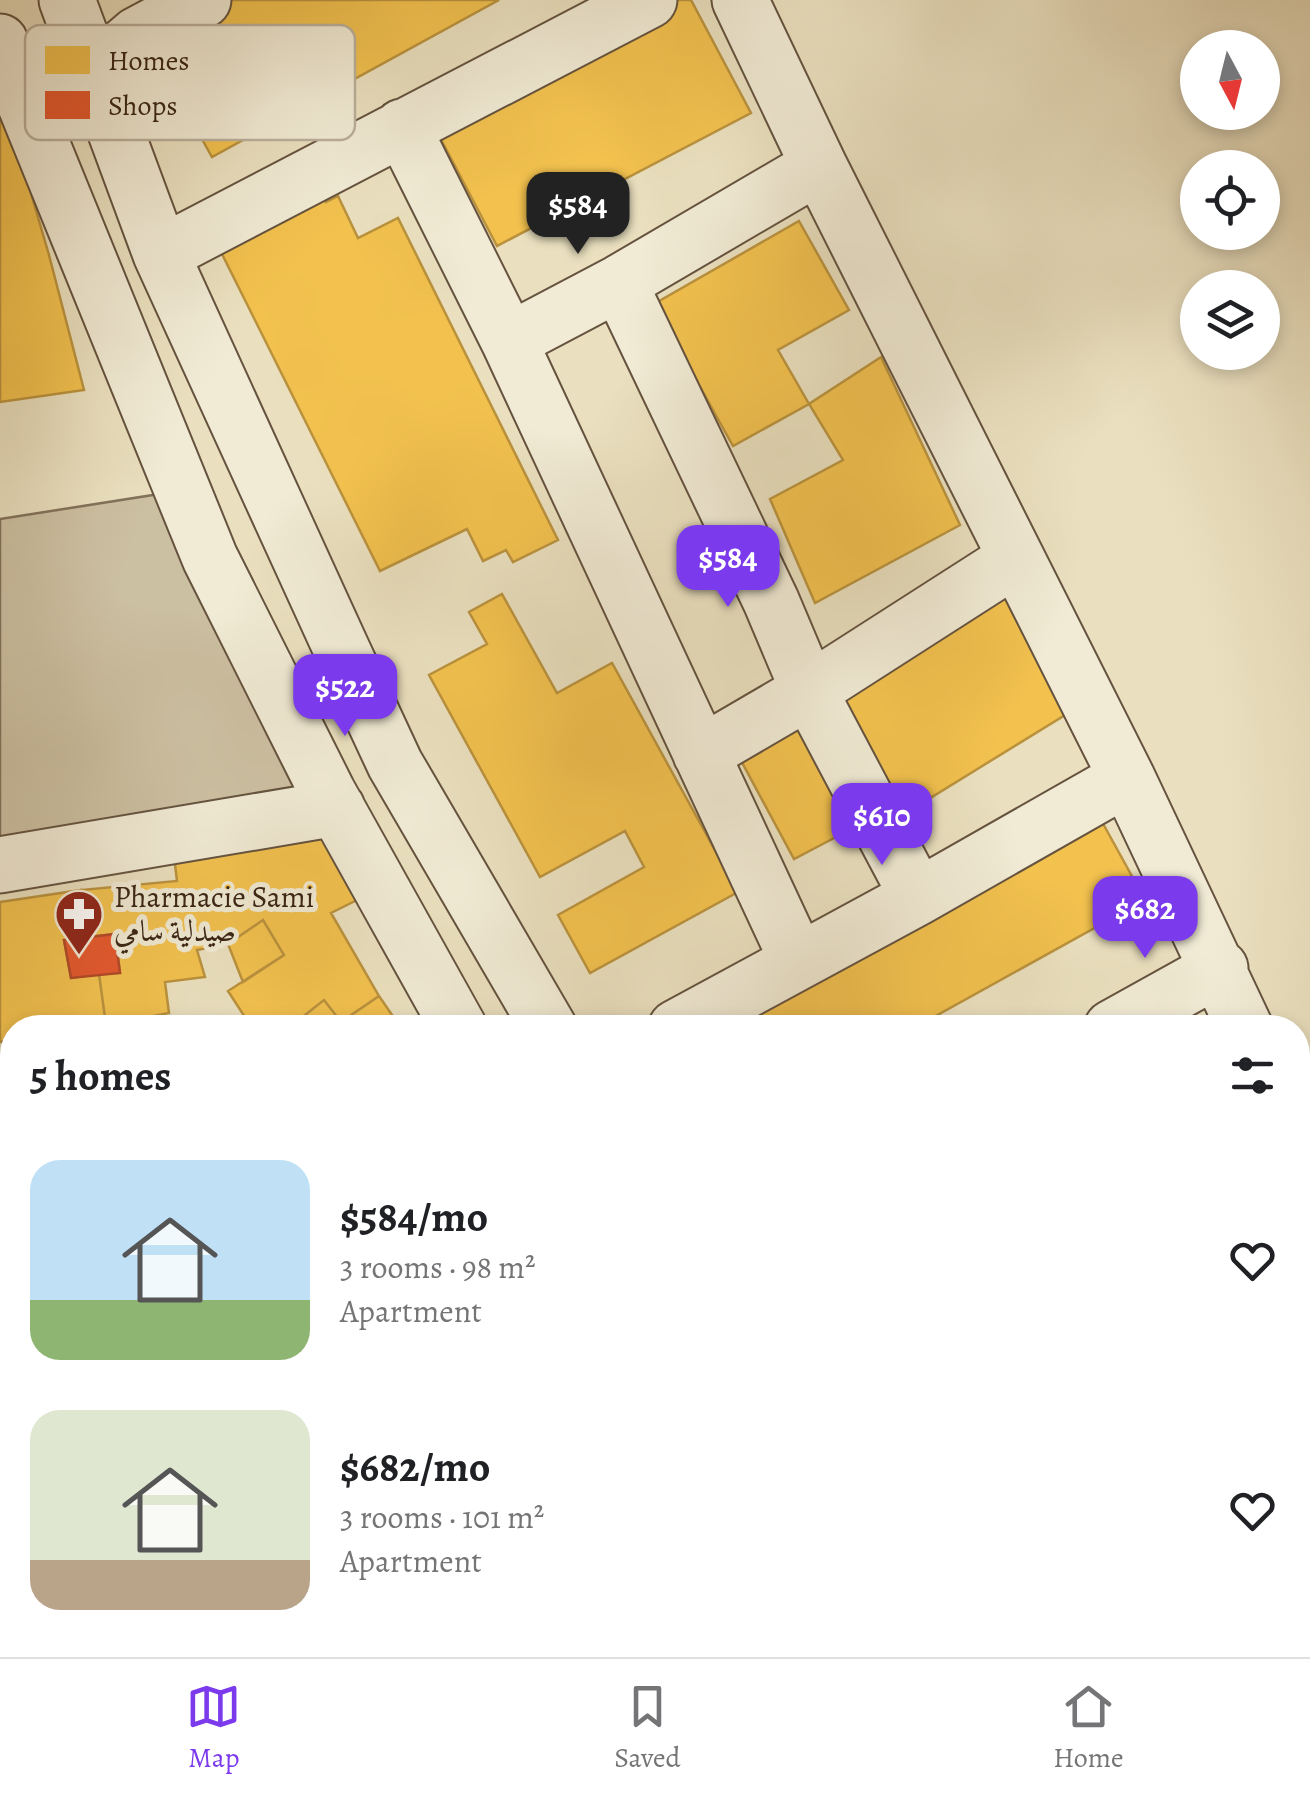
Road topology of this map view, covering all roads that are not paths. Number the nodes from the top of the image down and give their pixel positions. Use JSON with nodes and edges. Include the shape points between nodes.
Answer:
{"nodes":[{"id":1,"x":203,"y":0,"type":"edge"},
{"id":2,"x":648,"y":0,"type":"edge"},
{"id":3,"x":740,"y":0,"type":"edge"},
{"id":4,"x":157,"y":25,"type":"edge"},
{"id":5,"x":4,"y":61,"type":"edge"},
{"id":6,"x":25,"y":112,"type":"edge"},
{"id":7,"x":402,"y":128,"type":"junction"},
{"id":8,"x":37,"y":140,"type":"edge"},
{"id":9,"x":118,"y":140,"type":"edge"},
{"id":10,"x":818,"y":166,"type":"junction"},
{"id":11,"x":160,"y":254,"type":"junction"},
{"id":12,"x":619,"y":283,"type":"junction"},
{"id":13,"x":509,"y":341,"type":"junction"},
{"id":14,"x":1015,"y":559,"type":"junction"},
{"id":15,"x":810,"y":690,"type":"junction"},
{"id":16,"x":701,"y":754,"type":"junction"},
{"id":17,"x":396,"y":764,"type":"junction"},
{"id":18,"x":1127,"y":778,"type":"junction"},
{"id":19,"x":332,"y":800,"type":"junction"},
{"id":20,"x":432,"y":829,"type":"junction"},
{"id":21,"x":365,"y":855,"type":"junction"},
{"id":22,"x":0,"y":865,"type":"edge"},
{"id":23,"x":918,"y":897,"type":"junction"},
{"id":24,"x":797,"y":959,"type":"junction"},
{"id":25,"x":1220,"y":968,"type":"junction"},
{"id":26,"x":452,"y":1015,"type":"edge"},
{"id":27,"x":542,"y":1015,"type":"edge"},
{"id":28,"x":699,"y":1015,"type":"edge"},
{"id":29,"x":1135,"y":1015,"type":"edge"},
{"id":30,"x":1240,"y":1015,"type":"edge"}],
"edges":[{"from":1,"to":4,"type":"street"},
{"from":2,"to":7,"type":"street"},
{"from":3,"to":10,"type":"street"},
{"from":5,"to":6,"type":"street"},
{"from":7,"to":11,"type":"street"},
{"from":7,"to":13,"type":"street"},
{"from":8,"to":19,"type":"street","via":[[210,558]]},
{"from":9,"to":11,"type":"street"},
{"from":10,"to":12,"type":"street"},
{"from":10,"to":14,"type":"street"},
{"from":11,"to":17,"type":"street"},
{"from":12,"to":13,"type":"street"},
{"from":12,"to":15,"type":"street"},
{"from":13,"to":16,"type":"street"},
{"from":14,"to":15,"type":"street"},
{"from":14,"to":18,"type":"street"},
{"from":15,"to":16,"type":"street"},
{"from":15,"to":23,"type":"street"},
{"from":16,"to":24,"type":"street"},
{"from":17,"to":19,"type":"street"},
{"from":17,"to":20,"type":"street"},
{"from":18,"to":23,"type":"street"},
{"from":18,"to":25,"type":"street"},
{"from":19,"to":21,"type":"street"},
{"from":19,"to":22,"type":"street"},
{"from":20,"to":21,"type":"street"},
{"from":20,"to":27,"type":"street"},
{"from":21,"to":26,"type":"street"},
{"from":23,"to":24,"type":"street"},
{"from":24,"to":28,"type":"street"},
{"from":25,"to":29,"type":"street"},
{"from":25,"to":30,"type":"street"}]}
